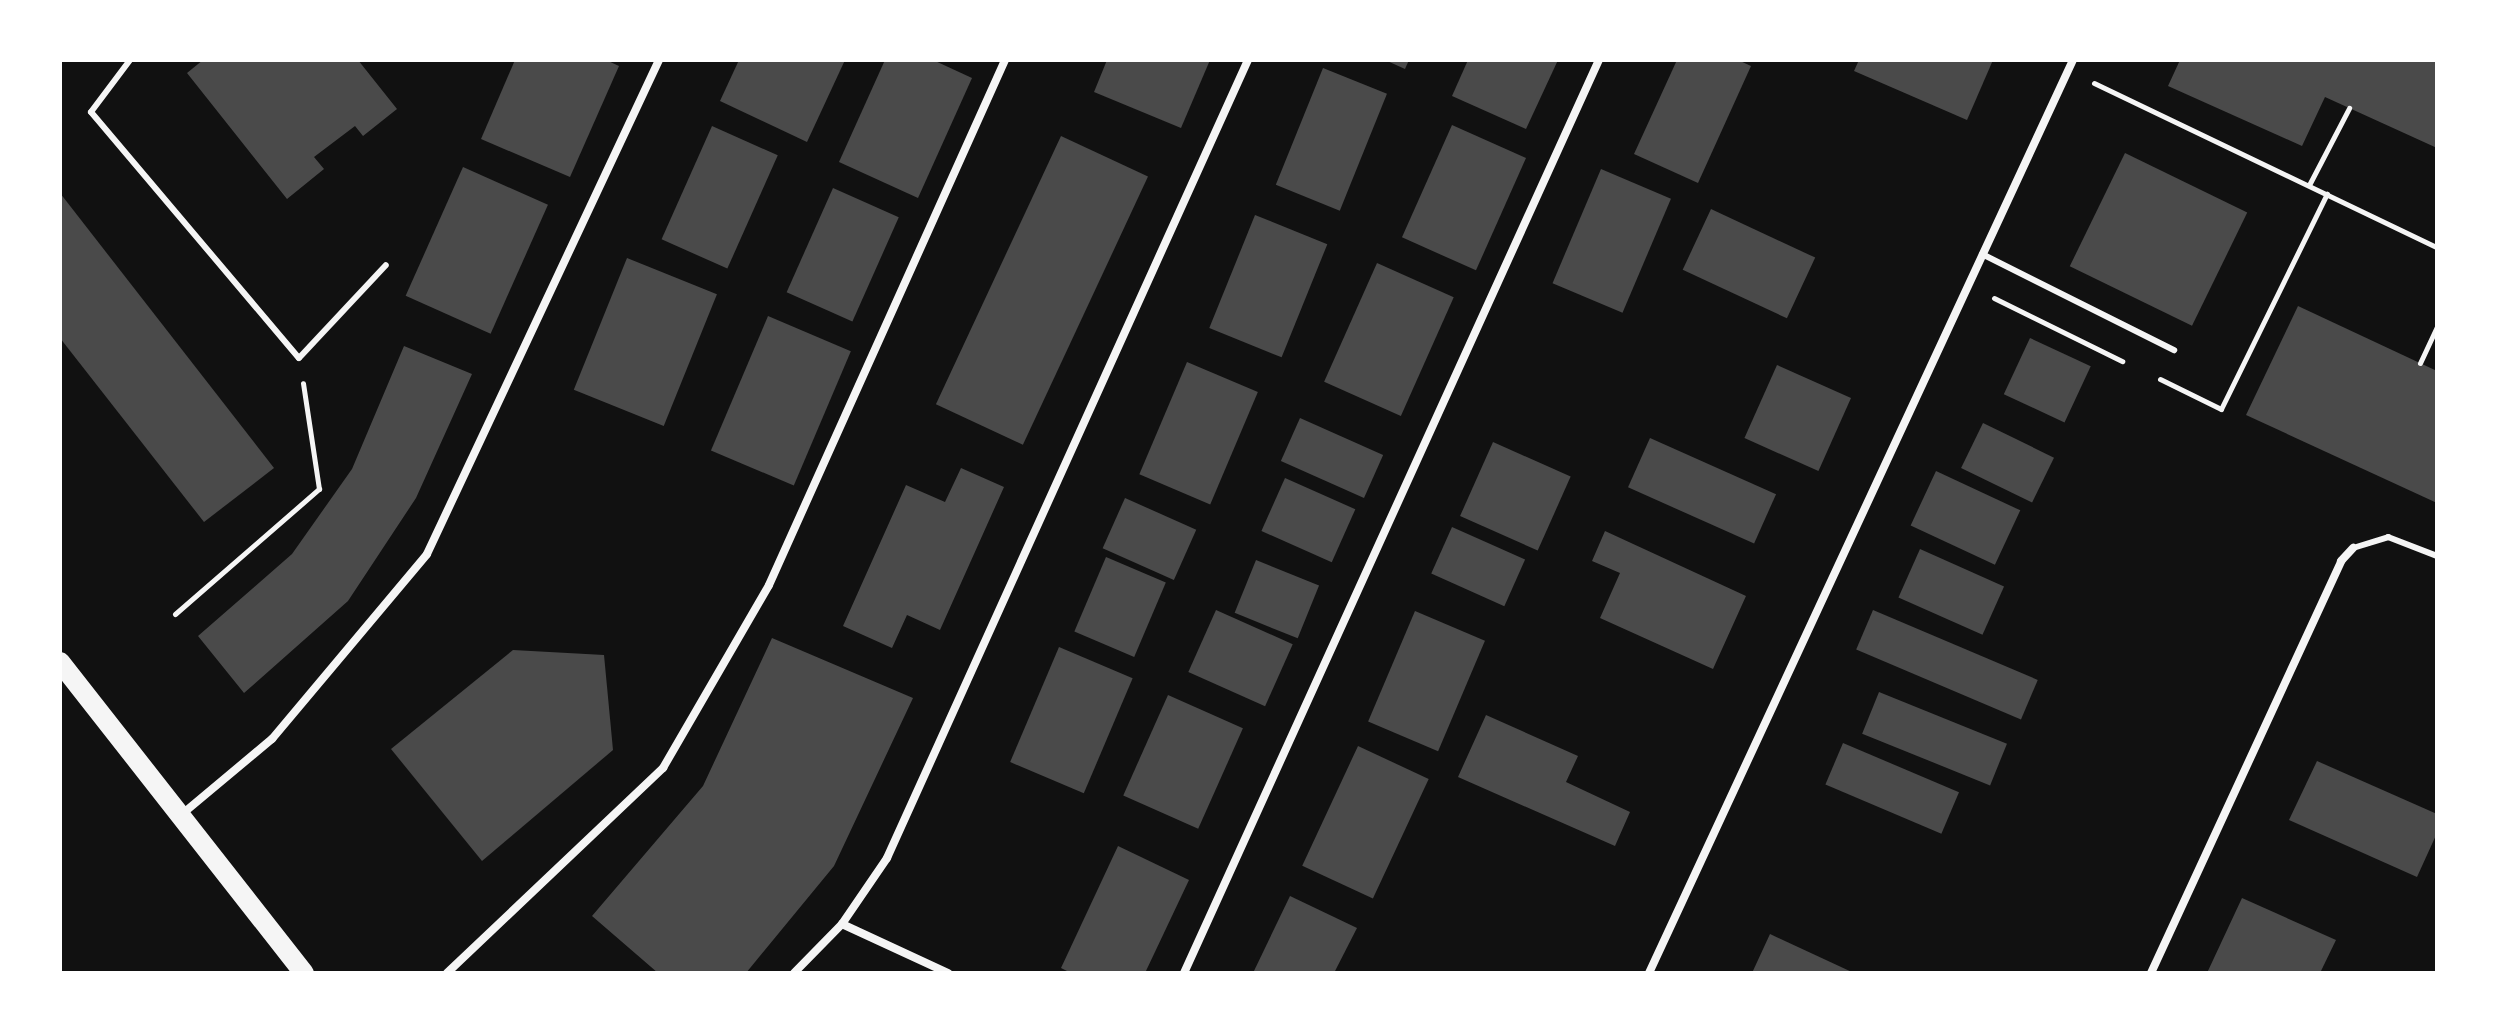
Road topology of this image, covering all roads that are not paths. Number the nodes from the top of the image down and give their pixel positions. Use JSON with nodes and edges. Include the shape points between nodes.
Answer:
{"nodes":[{"id":1,"x":130,"y":60,"type":"edge"},
{"id":2,"x":659,"y":60,"type":"edge"},
{"id":3,"x":1005,"y":60,"type":"edge"},
{"id":4,"x":1248,"y":60,"type":"edge"},
{"id":5,"x":1599,"y":60,"type":"edge"},
{"id":6,"x":2073,"y":60,"type":"edge"},
{"id":7,"x":1982,"y":254,"type":"junction"},
{"id":8,"x":386,"y":265,"type":"dead end"},
{"id":9,"x":2174,"y":350,"type":"dead end"},
{"id":10,"x":2353,"y":548,"type":"joint"},
{"id":11,"x":2437,"y":556,"type":"edge"},
{"id":12,"x":60,"y":662,"type":"edge"},
{"id":13,"x":180,"y":815,"type":"junction"},
{"id":14,"x":842,"y":924,"type":"junction"},
{"id":15,"x":304,"y":973,"type":"edge"},
{"id":16,"x":447,"y":973,"type":"edge"},
{"id":17,"x":794,"y":973,"type":"edge"},
{"id":18,"x":948,"y":973,"type":"edge"},
{"id":19,"x":1184,"y":973,"type":"edge"},
{"id":20,"x":1649,"y":973,"type":"edge"},
{"id":21,"x":2151,"y":973,"type":"edge"}],
"edges":[{"from":1,"to":8,"type":"lane","via":[[91,112],[299,358]]},
{"from":2,"to":13,"type":"street","via":[[427,554],[272,739]]},
{"from":3,"to":16,"type":"street","via":[[769,585],[663,768]]},
{"from":4,"to":14,"type":"street","via":[[887,858]]},
{"from":5,"to":19,"type":"street"},
{"from":6,"to":7,"type":"street"},
{"from":7,"to":9,"type":"lane"},
{"from":7,"to":20,"type":"street"},
{"from":10,"to":11,"type":"lane","via":[[2388,537]]},
{"from":10,"to":21,"type":"street","via":[[2341,561]]},
{"from":12,"to":13,"type":"main road"},
{"from":13,"to":15,"type":"main road"},
{"from":14,"to":17,"type":"street"},
{"from":14,"to":18,"type":"street"}]}
